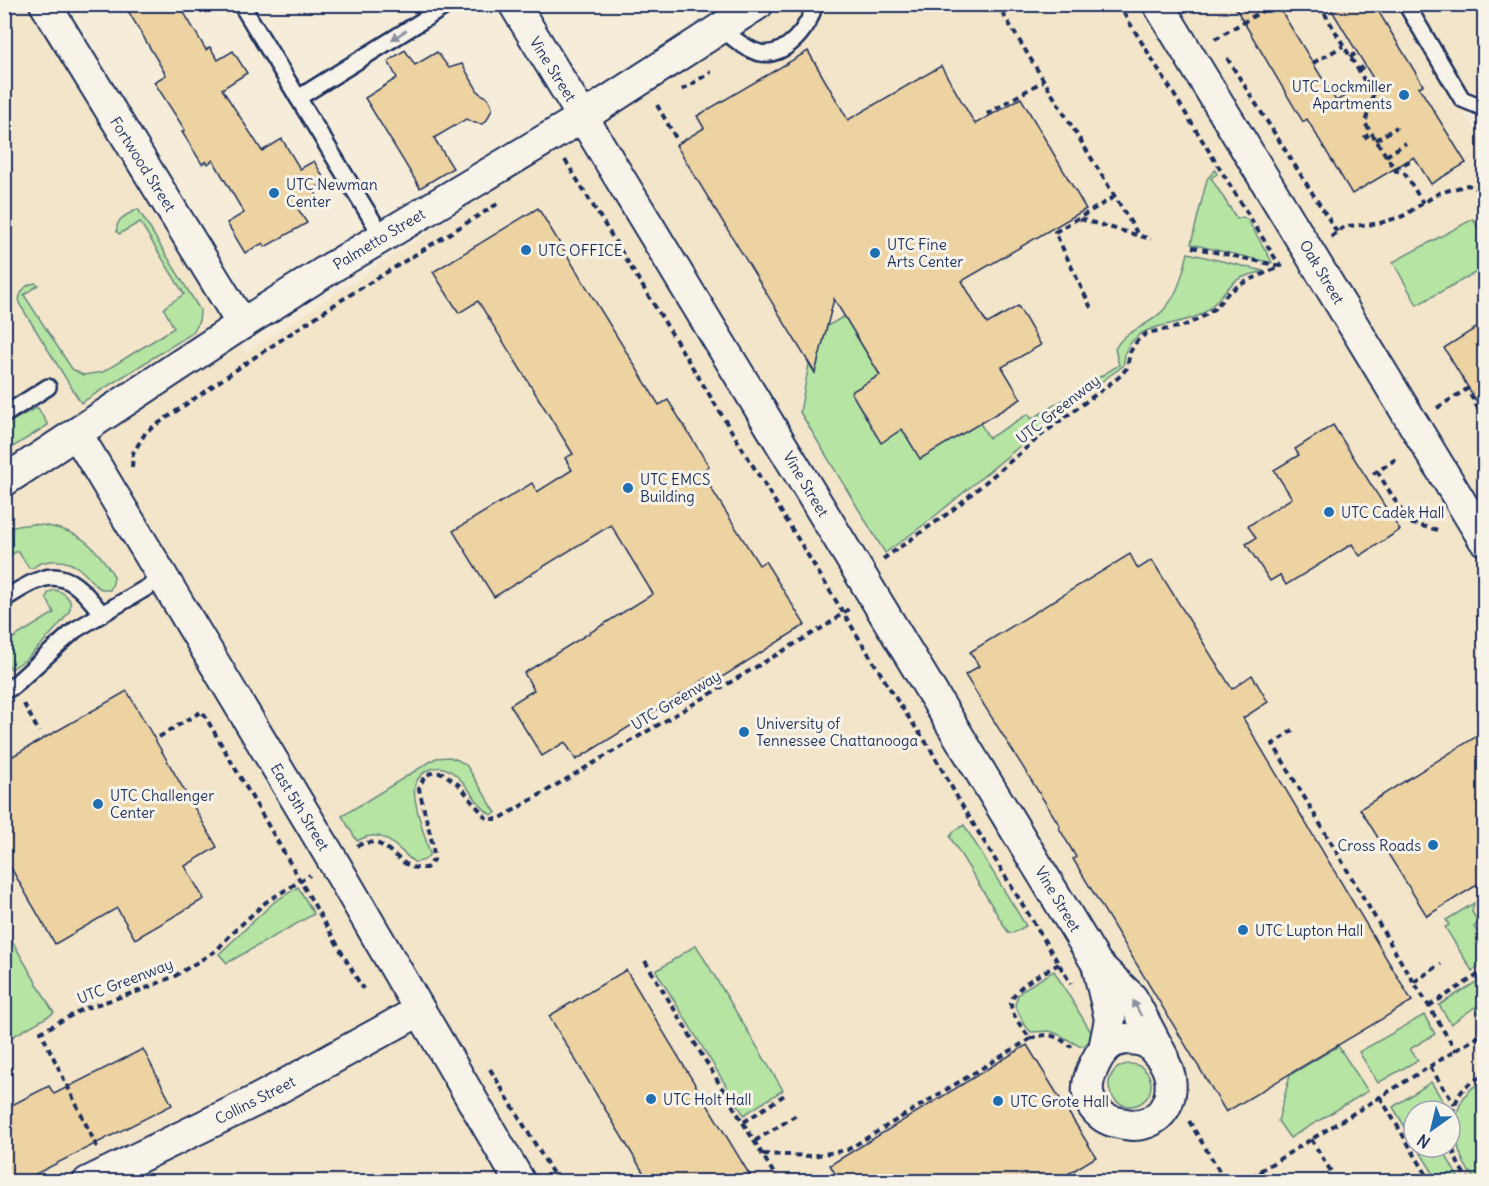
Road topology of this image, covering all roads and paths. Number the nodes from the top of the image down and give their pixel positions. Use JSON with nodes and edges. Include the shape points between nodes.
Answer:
{"nodes":[{"id":1,"x":45,"y":4,"type":"edge"},
{"id":2,"x":241,"y":4,"type":"edge"},
{"id":3,"x":448,"y":4,"type":"edge"},
{"id":4,"x":514,"y":4,"type":"edge"},
{"id":5,"x":758,"y":4,"type":"edge"},
{"id":6,"x":814,"y":4,"type":"edge"},
{"id":7,"x":997,"y":4,"type":"edge"},
{"id":8,"x":1119,"y":4,"type":"edge"},
{"id":9,"x":1158,"y":4,"type":"edge"},
{"id":10,"x":1274,"y":4,"type":"edge"},
{"id":11,"x":1319,"y":4,"type":"edge"},
{"id":12,"x":1406,"y":4,"type":"edge"},
{"id":13,"x":721,"y":28,"type":"junction"},
{"id":14,"x":1215,"y":39,"type":"dead end"},
{"id":15,"x":1343,"y":46,"type":"junction"},
{"id":16,"x":1221,"y":49,"type":"dead end"},
{"id":17,"x":1357,"y":53,"type":"dead end"},
{"id":18,"x":1350,"y":57,"type":"junction"},
{"id":19,"x":1313,"y":63,"type":"dead end"},
{"id":20,"x":1365,"y":66,"type":"dead end"},
{"id":21,"x":1358,"y":70,"type":"junction"},
{"id":22,"x":711,"y":72,"type":"dead end"},
{"id":23,"x":1373,"y":80,"type":"dead end"},
{"id":24,"x":1043,"y":81,"type":"junction"},
{"id":25,"x":1365,"y":83,"type":"junction"},
{"id":26,"x":675,"y":94,"type":"dead end"},
{"id":27,"x":1485,"y":94,"type":"edge"},
{"id":28,"x":298,"y":98,"type":"junction"},
{"id":29,"x":666,"y":100,"type":"dead end"},
{"id":30,"x":657,"y":105,"type":"junction"},
{"id":31,"x":1477,"y":105,"type":"edge"},
{"id":32,"x":648,"y":111,"type":"dead end"},
{"id":33,"x":987,"y":114,"type":"dead end"},
{"id":34,"x":1397,"y":128,"type":"dead end"},
{"id":35,"x":590,"y":129,"type":"junction"},
{"id":36,"x":1371,"y":133,"type":"junction"},
{"id":37,"x":550,"y":136,"type":"junction"},
{"id":38,"x":1364,"y":138,"type":"dead end"},
{"id":39,"x":678,"y":140,"type":"dead end"},
{"id":40,"x":1376,"y":140,"type":"junction"},
{"id":41,"x":1406,"y":143,"type":"dead end"},
{"id":42,"x":1386,"y":156,"type":"junction"},
{"id":43,"x":1415,"y":158,"type":"dead end"},
{"id":44,"x":566,"y":161,"type":"junction"},
{"id":45,"x":1395,"y":169,"type":"junction"},
{"id":46,"x":1114,"y":197,"type":"junction"},
{"id":47,"x":506,"y":199,"type":"dead end"},
{"id":48,"x":1485,"y":199,"type":"edge"},
{"id":49,"x":1423,"y":203,"type":"junction"},
{"id":50,"x":1080,"y":219,"type":"junction"},
{"id":51,"x":1337,"y":232,"type":"junction"},
{"id":52,"x":382,"y":236,"type":"junction"},
{"id":53,"x":1139,"y":236,"type":"junction"},
{"id":54,"x":1152,"y":239,"type":"dead end"},
{"id":55,"x":1192,"y":247,"type":"dead end"},
{"id":56,"x":1309,"y":251,"type":"junction"},
{"id":57,"x":1280,"y":266,"type":"junction"},
{"id":58,"x":1091,"y":308,"type":"dead end"},
{"id":59,"x":242,"y":324,"type":"junction"},
{"id":60,"x":48,"y":387,"type":"dead end"},
{"id":61,"x":1434,"y":410,"type":"dead end"},
{"id":62,"x":4,"y":415,"type":"edge"},
{"id":63,"x":1485,"y":419,"type":"edge"},
{"id":64,"x":77,"y":434,"type":"junction"},
{"id":65,"x":132,"y":453,"type":"dead end"},
{"id":66,"x":1396,"y":459,"type":"dead end"},
{"id":67,"x":4,"y":481,"type":"edge"},
{"id":68,"x":1438,"y":530,"type":"dead end"},
{"id":69,"x":1485,"y":540,"type":"edge"},
{"id":70,"x":881,"y":561,"type":"dead end"},
{"id":71,"x":163,"y":578,"type":"junction"},
{"id":72,"x":872,"y":593,"type":"junction"},
{"id":73,"x":4,"y":599,"type":"edge"},
{"id":74,"x":844,"y":612,"type":"junction"},
{"id":75,"x":102,"y":614,"type":"junction"},
{"id":76,"x":4,"y":691,"type":"edge"},
{"id":77,"x":22,"y":701,"type":"dead end"},
{"id":78,"x":1293,"y":730,"type":"dead end"},
{"id":79,"x":39,"y":732,"type":"dead end"},
{"id":80,"x":159,"y":737,"type":"dead end"},
{"id":81,"x":333,"y":861,"type":"junction"},
{"id":82,"x":301,"y":880,"type":"junction"},
{"id":83,"x":1485,"y":910,"type":"edge"},
{"id":84,"x":1485,"y":918,"type":"edge"},
{"id":85,"x":645,"y":961,"type":"dead end"},
{"id":86,"x":1059,"y":964,"type":"junction"},
{"id":87,"x":1097,"y":964,"type":"junction"},
{"id":88,"x":1441,"y":964,"type":"dead end"},
{"id":89,"x":1485,"y":971,"type":"edge"},
{"id":90,"x":1414,"y":982,"type":"junction"},
{"id":91,"x":363,"y":989,"type":"dead end"},
{"id":92,"x":1077,"y":993,"type":"dead end"},
{"id":93,"x":1429,"y":1006,"type":"junction"},
{"id":94,"x":419,"y":1011,"type":"junction"},
{"id":95,"x":1484,"y":1033,"type":"edge"},
{"id":96,"x":1030,"y":1039,"type":"junction"},
{"id":97,"x":1074,"y":1048,"type":"dead end"},
{"id":98,"x":1104,"y":1049,"type":"junction"},
{"id":99,"x":1456,"y":1051,"type":"junction"},
{"id":100,"x":1164,"y":1060,"type":"junction"},
{"id":101,"x":1430,"y":1066,"type":"junction"},
{"id":102,"x":1485,"y":1074,"type":"edge"},
{"id":103,"x":786,"y":1094,"type":"dead end"},
{"id":104,"x":1380,"y":1097,"type":"junction"},
{"id":105,"x":1451,"y":1099,"type":"edge"},
{"id":106,"x":1457,"y":1099,"type":"edge"},
{"id":107,"x":798,"y":1114,"type":"dead end"},
{"id":108,"x":1186,"y":1117,"type":"dead end"},
{"id":109,"x":744,"y":1122,"type":"junction"},
{"id":110,"x":1311,"y":1139,"type":"junction"},
{"id":111,"x":754,"y":1141,"type":"junction"},
{"id":112,"x":763,"y":1154,"type":"junction"},
{"id":113,"x":1456,"y":1159,"type":"edge"},
{"id":114,"x":1260,"y":1170,"type":"junction"},
{"id":115,"x":1332,"y":1173,"type":"dead end"},
{"id":116,"x":98,"y":1177,"type":"edge"},
{"id":117,"x":519,"y":1182,"type":"edge"},
{"id":118,"x":779,"y":1182,"type":"edge"},
{"id":119,"x":1226,"y":1182,"type":"edge"},
{"id":120,"x":1242,"y":1182,"type":"edge"},
{"id":121,"x":1267,"y":1182,"type":"edge"},
{"id":122,"x":1431,"y":1182,"type":"edge"},
{"id":123,"x":1471,"y":1182,"type":"edge"}],
"edges":[{"from":1,"to":59,"type":"street","name":"Fortwood Street"},
{"from":2,"to":28,"type":"lane"},
{"from":3,"to":28,"type":"lane","one_way":true},
{"from":4,"to":35,"type":"street","name":"Vine Street"},
{"from":5,"to":13,"type":"street","name":"Palmetto Street"},
{"from":6,"to":13,"type":"lane","via":[[798,37],[773,53],[746,48]]},
{"from":7,"to":24,"type":"path"},
{"from":8,"to":57,"type":"path"},
{"from":9,"to":56,"type":"street","name":"Oak Street"},
{"from":10,"to":14,"type":"path"},
{"from":11,"to":15,"type":"path"},
{"from":12,"to":31,"type":"lane","via":[[1462,99]]},
{"from":13,"to":35,"type":"street","name":"Palmetto Street"},
{"from":15,"to":18,"type":"path"},
{"from":15,"to":19,"type":"path"},
{"from":16,"to":51,"type":"path"},
{"from":17,"to":18,"type":"path"},
{"from":18,"to":21,"type":"path"},
{"from":20,"to":21,"type":"path"},
{"from":21,"to":25,"type":"path"},
{"from":22,"to":26,"type":"path"},
{"from":23,"to":25,"type":"path"},
{"from":24,"to":33,"type":"path"},
{"from":24,"to":46,"type":"path"},
{"from":25,"to":36,"type":"path","via":[[1373,95],[1365,123]]},
{"from":27,"to":31,"type":"lane"},
{"from":28,"to":52,"type":"lane"},
{"from":29,"to":30,"type":"path"},
{"from":30,"to":32,"type":"path"},
{"from":30,"to":39,"type":"path"},
{"from":34,"to":40,"type":"path"},
{"from":35,"to":37,"type":"street","name":"Palmetto Street"},
{"from":35,"to":44,"type":"path"},
{"from":35,"to":72,"type":"street","name":"Vine Street"},
{"from":36,"to":38,"type":"path"},
{"from":36,"to":40,"type":"path"},
{"from":37,"to":44,"type":"path"},
{"from":37,"to":52,"type":"street","name":"Palmetto Street"},
{"from":40,"to":42,"type":"path"},
{"from":41,"to":42,"type":"path"},
{"from":42,"to":45,"type":"path"},
{"from":43,"to":45,"type":"path"},
{"from":44,"to":74,"type":"path"},
{"from":45,"to":49,"type":"path","via":[[1405,174]]},
{"from":46,"to":50,"type":"path"},
{"from":46,"to":53,"type":"path"},
{"from":47,"to":65,"type":"path","via":[[249,361],[146,432]]},
{"from":48,"to":49,"type":"path","name":"UTC Greenway","via":[[1468,185],[1438,193]]},
{"from":49,"to":51,"type":"path","name":"UTC Greenway","via":[[1403,216],[1377,224],[1345,226]]},
{"from":50,"to":53,"type":"path"},
{"from":50,"to":58,"type":"path","via":[[1055,232]]},
{"from":51,"to":56,"type":"path","name":"UTC Greenway"},
{"from":52,"to":59,"type":"street","name":"Palmetto Street"},
{"from":53,"to":54,"type":"path"},
{"from":55,"to":57,"type":"path"},
{"from":56,"to":57,"type":"path","name":"UTC Greenway"},
{"from":56,"to":69,"type":"street","name":"Oak Street"},
{"from":57,"to":70,"type":"path","name":"UTC Greenway","via":[[1241,284],[1199,319],[1147,333],[1137,341],[1127,368],[1119,376],[950,512]]},
{"from":59,"to":64,"type":"street","name":"Palmetto Street"},
{"from":60,"to":62,"type":"lane"},
{"from":61,"to":63,"type":"path","via":[[1467,389]]},
{"from":64,"to":67,"type":"street","name":"Palmetto Street"},
{"from":64,"to":71,"type":"street","name":"East 5th Street"},
{"from":66,"to":68,"type":"path","via":[[1375,472],[1409,523]]},
{"from":71,"to":75,"type":"lane"},
{"from":71,"to":81,"type":"street","name":"East 5th Street"},
{"from":72,"to":74,"type":"path","name":"UTC Greenway"},
{"from":72,"to":87,"type":"street","name":"Vine Street"},
{"from":73,"to":75,"type":"lane","via":[[44,578],[66,579],[79,586]]},
{"from":74,"to":81,"type":"path","name":"UTC Greenway","via":[[500,819],[487,819],[459,785],[443,773],[424,777],[419,789],[434,860],[426,868],[415,868],[378,843],[358,845]]},
{"from":74,"to":86,"type":"path"},
{"from":75,"to":76,"type":"lane","via":[[75,630]]},
{"from":77,"to":79,"type":"path"},
{"from":78,"to":90,"type":"path","via":[[1273,744]]},
{"from":80,"to":82,"type":"path","via":[[202,711]]},
{"from":81,"to":82,"type":"path","name":"UTC Greenway"},
{"from":81,"to":94,"type":"street","name":"East 5th Street"},
{"from":82,"to":91,"type":"path"},
{"from":82,"to":116,"type":"path","name":"UTC Greenway","via":[[266,902],[217,950],[175,976],[83,1009],[41,1032]]},
{"from":83,"to":84,"type":"path"},
{"from":85,"to":109,"type":"path"},
{"from":86,"to":92,"type":"path"},
{"from":86,"to":96,"type":"path","via":[[1022,986],[1011,1004]]},
{"from":87,"to":98,"type":"street","name":"Vine Street","via":[[1110,1019]]},
{"from":100,"to":87,"type":"street","name":"Vine Street","one_way":true,"via":[[1132,998]]},
{"from":88,"to":90,"type":"path"},
{"from":89,"to":93,"type":"path"},
{"from":90,"to":93,"type":"path"},
{"from":93,"to":99,"type":"path"},
{"from":94,"to":116,"type":"street","name":"Collins Street","via":[[253,1102]]},
{"from":94,"to":117,"type":"street","name":"East 5th Street"},
{"from":95,"to":99,"type":"path"},
{"from":96,"to":97,"type":"path","via":[[1051,1035]]},
{"from":96,"to":112,"type":"path","via":[[848,1150],[812,1156]]},
{"from":98,"to":100,"type":"street","via":[[1112,1042],[1134,1040],[1148,1044]]},
{"from":98,"to":100,"type":"street","name":"Vine Street","via":[[1088,1079],[1091,1104],[1107,1119],[1131,1125],[1159,1117],[1167,1105],[1171,1076]]},
{"from":99,"to":101,"type":"path"},
{"from":101,"to":104,"type":"path"},
{"from":101,"to":105,"type":"path"},
{"from":102,"to":106,"type":"path","via":[[1471,1082]]},
{"from":103,"to":109,"type":"path"},
{"from":104,"to":110,"type":"path"},
{"from":104,"to":122,"type":"path"},
{"from":107,"to":111,"type":"path"},
{"from":108,"to":119,"type":"path"},
{"from":109,"to":111,"type":"path"},
{"from":110,"to":114,"type":"path"},
{"from":110,"to":115,"type":"path"},
{"from":111,"to":112,"type":"path"},
{"from":112,"to":118,"type":"path"},
{"from":113,"to":123,"type":"path"},
{"from":114,"to":120,"type":"path"},
{"from":114,"to":121,"type":"path"}]}
